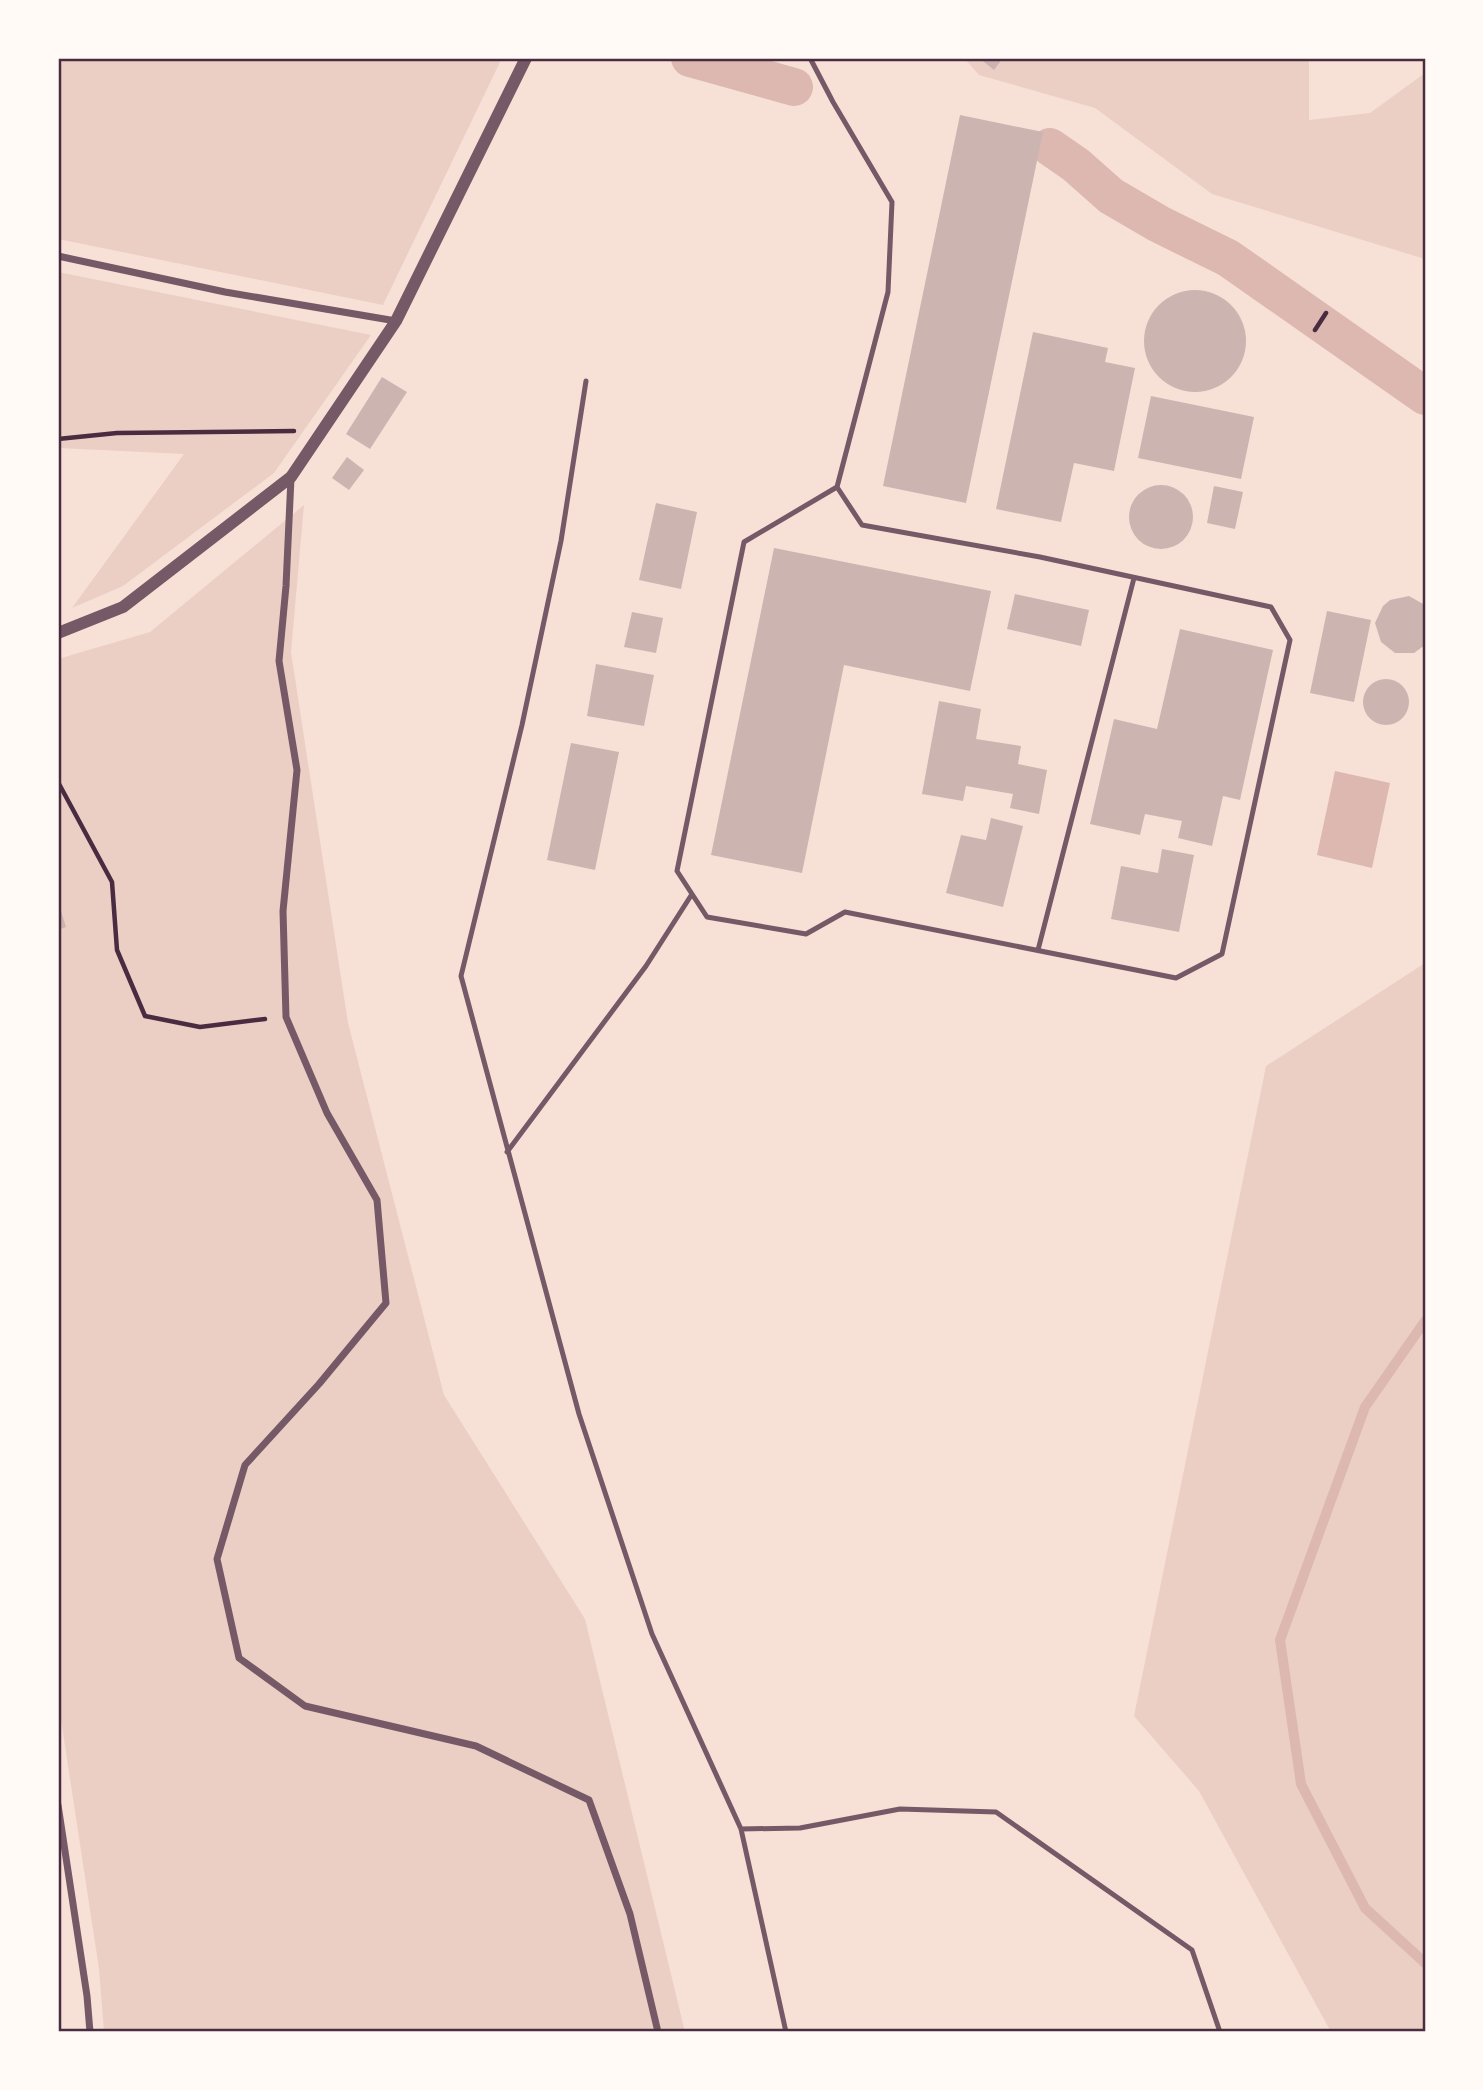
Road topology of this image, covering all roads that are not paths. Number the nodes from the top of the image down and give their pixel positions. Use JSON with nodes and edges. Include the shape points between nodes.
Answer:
{"nodes":[{"id":1,"x":526,"y":58,"type":"edge"},
{"id":2,"x":810,"y":58,"type":"edge"},
{"id":3,"x":58,"y":256,"type":"edge"},
{"id":4,"x":396,"y":321,"type":"junction"},
{"id":5,"x":586,"y":381,"type":"dead end"},
{"id":6,"x":291,"y":477,"type":"junction"},
{"id":7,"x":837,"y":487,"type":"junction"},
{"id":8,"x":1134,"y":578,"type":"junction"},
{"id":9,"x":58,"y":633,"type":"edge"},
{"id":10,"x":692,"y":894,"type":"junction"},
{"id":11,"x":1038,"y":950,"type":"junction"},
{"id":12,"x":507,"y":1152,"type":"junction"},
{"id":13,"x":58,"y":1805,"type":"edge"},
{"id":14,"x":741,"y":1829,"type":"junction"},
{"id":15,"x":90,"y":2032,"type":"edge"},
{"id":16,"x":658,"y":2032,"type":"edge"},
{"id":17,"x":786,"y":2032,"type":"edge"},
{"id":18,"x":1220,"y":2032,"type":"edge"}],
"edges":[{"from":1,"to":4,"type":"street"},
{"from":2,"to":7,"type":"lane","via":[[892,202],[888,292]]},
{"from":3,"to":4,"type":"street","via":[[225,292]]},
{"from":4,"to":6,"type":"street"},
{"from":5,"to":12,"type":"lane","via":[[561,541],[461,976]]},
{"from":6,"to":9,"type":"street","via":[[123,607]]},
{"from":6,"to":16,"type":"street","via":[[279,661],[297,770],[282,911],[286,1017],[327,1113],[377,1200],[386,1303],[245,1465],[217,1559],[239,1658],[305,1706],[476,1746],[589,1800],[631,1914]]},
{"from":7,"to":8,"type":"lane","via":[[862,525]]},
{"from":7,"to":10,"type":"lane","via":[[744,542],[677,871]]},
{"from":8,"to":11,"type":"lane"},
{"from":8,"to":11,"type":"lane","via":[[1270,607],[1290,640],[1222,954],[1176,978]]},
{"from":10,"to":11,"type":"lane","via":[[707,917],[806,934],[845,912]]},
{"from":10,"to":12,"type":"lane","via":[[646,966]]},
{"from":12,"to":14,"type":"lane","via":[[579,1415],[652,1634]]},
{"from":13,"to":15,"type":"street"},
{"from":14,"to":17,"type":"lane"},
{"from":14,"to":18,"type":"lane","via":[[800,1828],[900,1809],[996,1812],[1192,1950]]}]}
